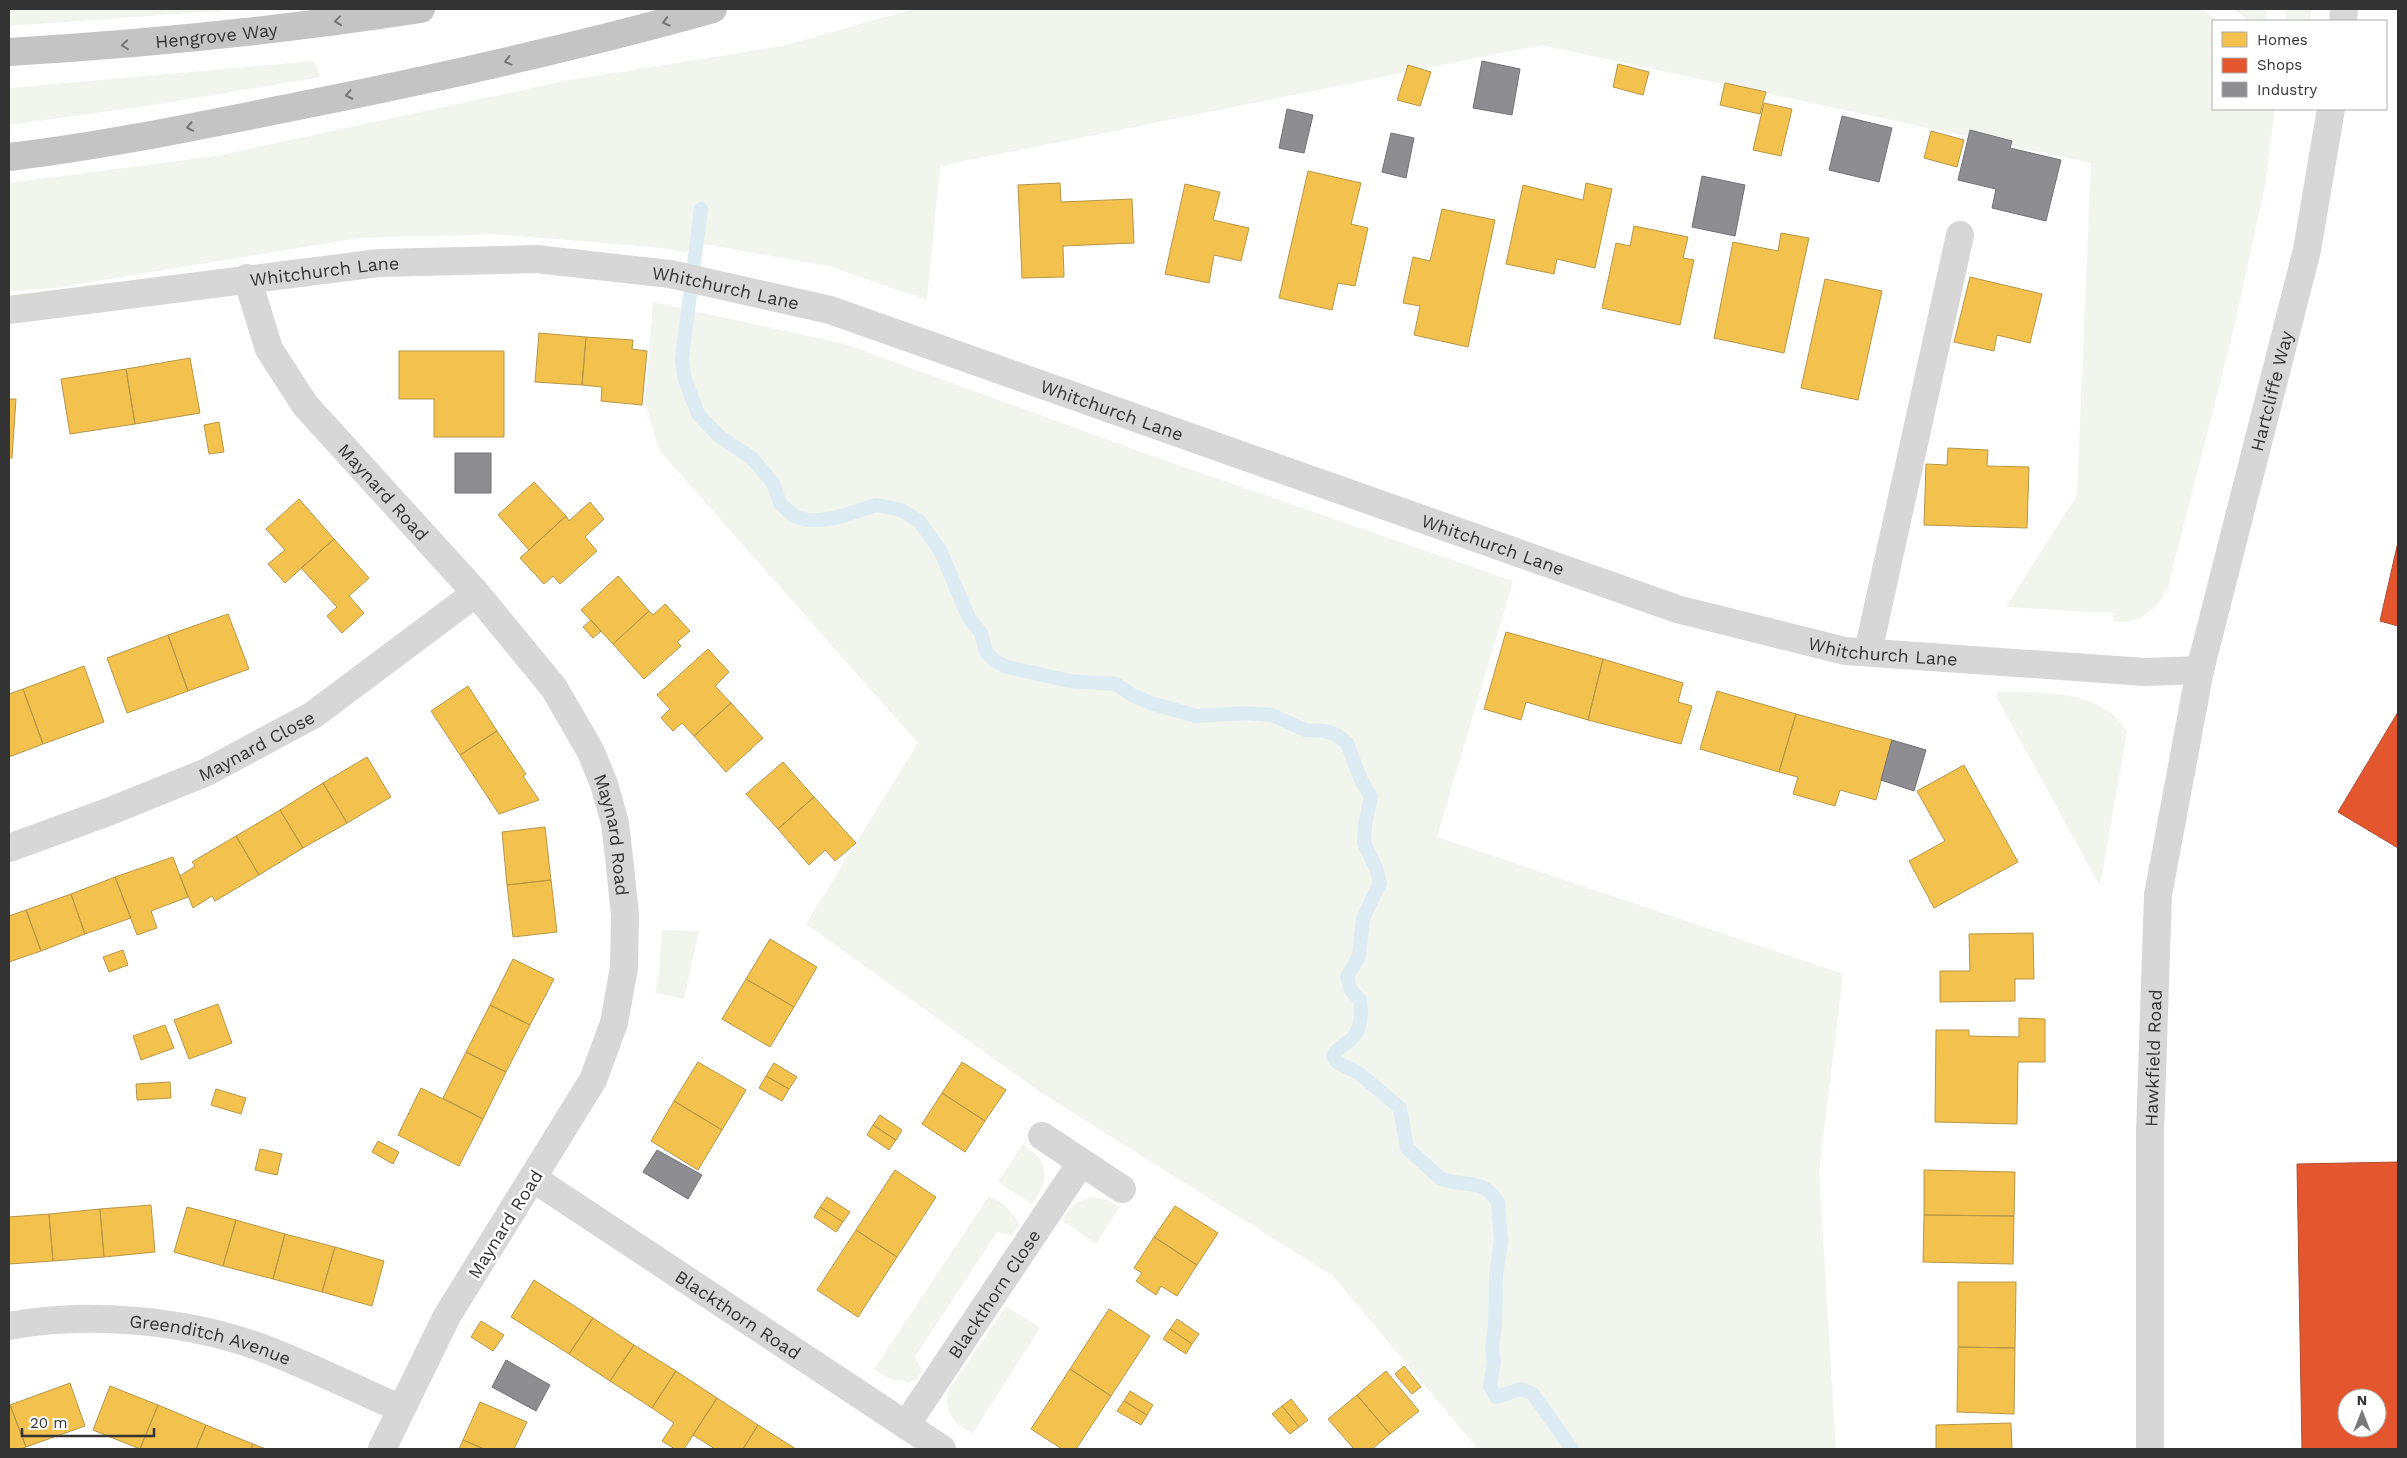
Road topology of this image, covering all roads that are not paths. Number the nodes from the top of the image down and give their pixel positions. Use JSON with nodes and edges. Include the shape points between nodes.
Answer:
{"nodes":[{"id":1,"x":421,"y":9,"type":"edge"},
{"id":2,"x":713,"y":9,"type":"edge"},
{"id":3,"x":9,"y":52,"type":"edge"},
{"id":4,"x":2331,"y":110,"type":"edge"},
{"id":5,"x":9,"y":157,"type":"edge"},
{"id":6,"x":1960,"y":235,"type":"dead end"},
{"id":7,"x":247,"y":278,"type":"junction"},
{"id":8,"x":9,"y":310,"type":"edge"},
{"id":9,"x":476,"y":592,"type":"junction"},
{"id":10,"x":1868,"y":652,"type":"junction"},
{"id":11,"x":2200,"y":670,"type":"junction"},
{"id":12,"x":9,"y":848,"type":"edge"},
{"id":13,"x":1042,"y":1136,"type":"dead end"},
{"id":14,"x":1081,"y":1163,"type":"junction"},
{"id":15,"x":534,"y":1179,"type":"junction"},
{"id":16,"x":1122,"y":1190,"type":"dead end"},
{"id":17,"x":9,"y":1326,"type":"edge"},
{"id":18,"x":400,"y":1408,"type":"junction"},
{"id":19,"x":906,"y":1425,"type":"junction"},
{"id":20,"x":382,"y":1449,"type":"edge"},
{"id":21,"x":942,"y":1449,"type":"edge"},
{"id":22,"x":2150,"y":1449,"type":"edge"}],
"edges":[{"from":1,"to":3,"type":"highway","name":"Hengrove Way","one_way":true,"via":[[235,34]]},
{"from":2,"to":5,"type":"highway","one_way":true,"via":[[435,78],[78,149]]},
{"from":4,"to":11,"type":"street","name":"Hartcliffe Way","via":[[2307,250]]},
{"from":6,"to":10,"type":"street"},
{"from":7,"to":8,"type":"street","name":"Whitchurch Lane"},
{"from":7,"to":9,"type":"street","name":"Maynard Road","via":[[269,349],[305,405]]},
{"from":7,"to":10,"type":"street","name":"Whitchurch Lane","via":[[379,263],[536,259],[678,275],[741,288],[830,310],[1677,609],[1845,651]]},
{"from":9,"to":12,"type":"street","name":"Maynard Close","via":[[312,715],[207,772]]},
{"from":9,"to":15,"type":"street","name":"Maynard Road","via":[[554,688],[591,752],[615,823],[625,915],[624,968],[614,1023],[593,1080]]},
{"from":10,"to":11,"type":"street","name":"Whitchurch Lane","via":[[2145,672]]},
{"from":11,"to":22,"type":"street","name":"Hawkfield Road","via":[[2158,895],[2150,1132]]},
{"from":13,"to":14,"type":"street"},
{"from":14,"to":16,"type":"street"},
{"from":14,"to":19,"type":"street","name":"Blackthorn Close"},
{"from":15,"to":18,"type":"street","name":"Maynard Road","via":[[447,1316]]},
{"from":15,"to":19,"type":"street","name":"Blackthorn Road"},
{"from":17,"to":18,"type":"street","name":"Greenditch Avenue","via":[[95,1319],[134,1321],[212,1334],[257,1346]]},
{"from":18,"to":20,"type":"street","name":"Maynard Road"},
{"from":19,"to":21,"type":"street","name":"Blackthorn Road"}]}
